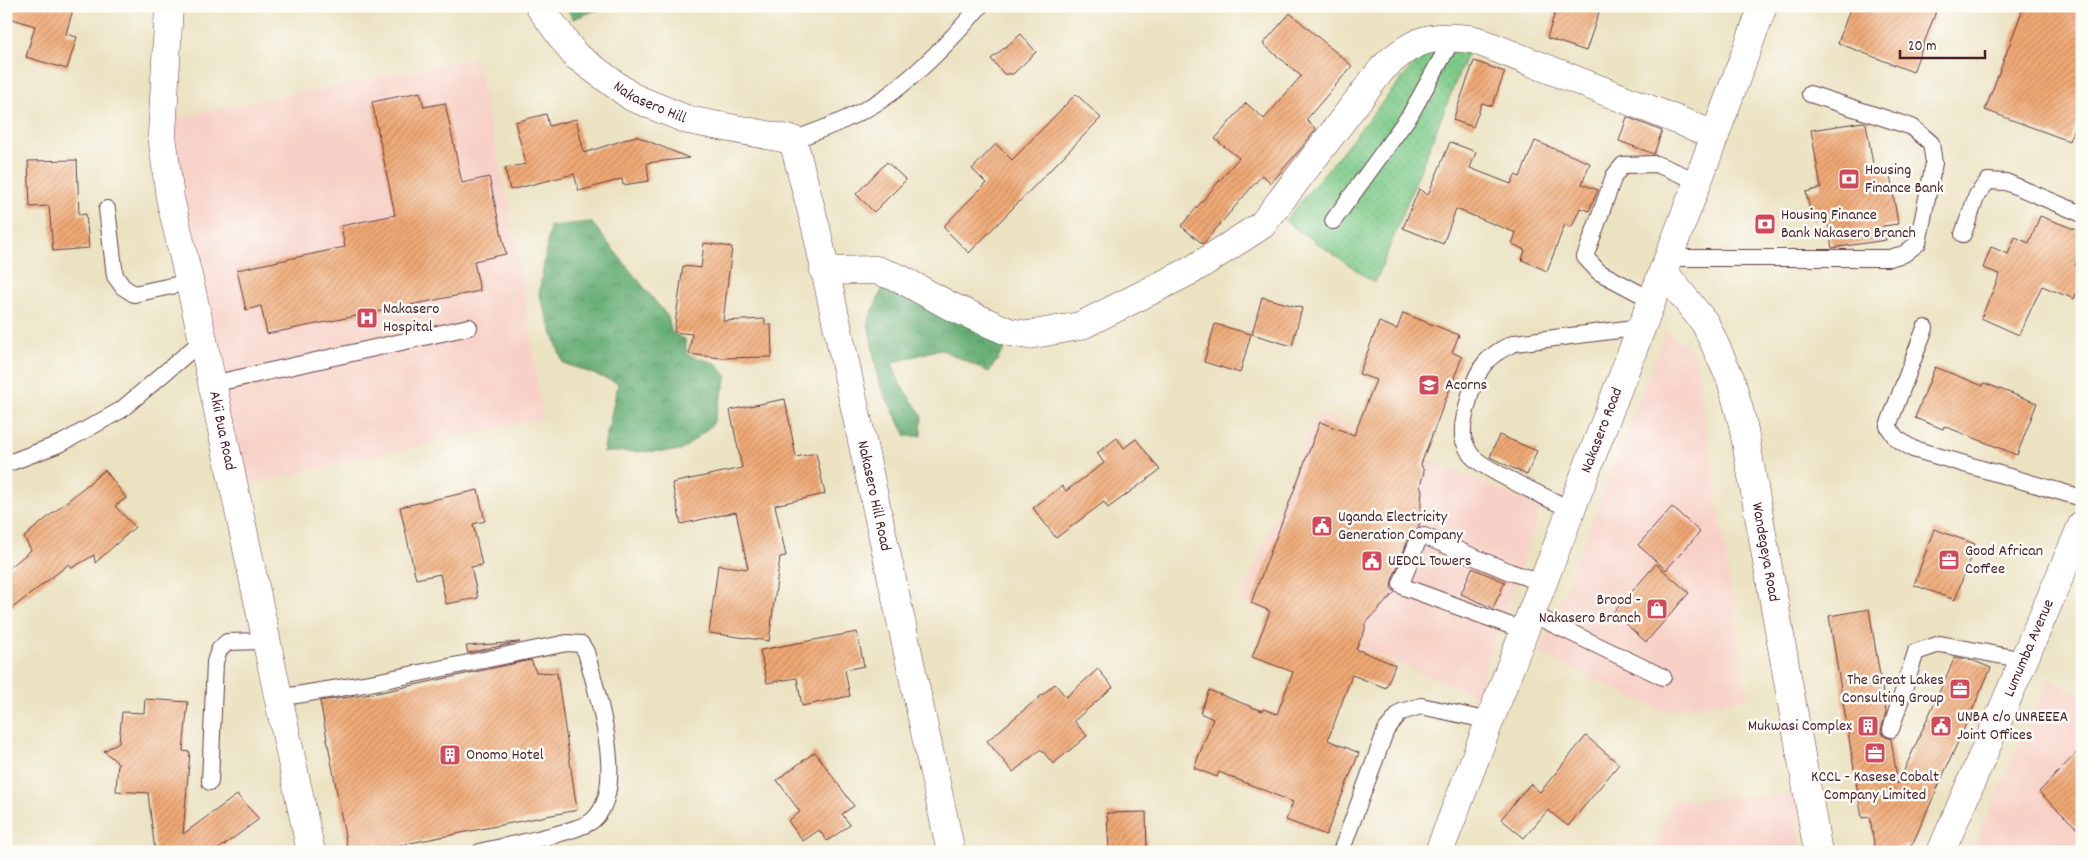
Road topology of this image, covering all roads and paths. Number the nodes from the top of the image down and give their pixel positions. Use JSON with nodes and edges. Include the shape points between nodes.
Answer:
{"nodes":[{"id":1,"x":168,"y":6,"type":"edge"},
{"id":2,"x":538,"y":6,"type":"edge"},
{"id":3,"x":980,"y":6,"type":"edge"},
{"id":4,"x":1763,"y":6,"type":"edge"},
{"id":5,"x":1454,"y":36,"type":"junction"},
{"id":6,"x":1810,"y":94,"type":"dead end"},
{"id":7,"x":1715,"y":134,"type":"junction"},
{"id":8,"x":793,"y":140,"type":"junction"},
{"id":9,"x":1698,"y":181,"type":"junction"},
{"id":10,"x":107,"y":209,"type":"dead end"},
{"id":11,"x":2082,"y":214,"type":"edge"},
{"id":12,"x":1333,"y":221,"type":"dead end"},
{"id":13,"x":1963,"y":234,"type":"dead end"},
{"id":14,"x":1666,"y":265,"type":"junction"},
{"id":15,"x":824,"y":271,"type":"junction"},
{"id":16,"x":190,"y":282,"type":"junction"},
{"id":17,"x":1652,"y":300,"type":"junction"},
{"id":18,"x":469,"y":327,"type":"dead end"},
{"id":19,"x":1642,"y":327,"type":"junction"},
{"id":20,"x":1925,"y":328,"type":"dead end"},
{"id":21,"x":203,"y":340,"type":"junction"},
{"id":22,"x":212,"y":384,"type":"junction"},
{"id":23,"x":6,"y":464,"type":"edge"},
{"id":24,"x":2082,"y":498,"type":"edge"},
{"id":25,"x":1572,"y":510,"type":"junction"},
{"id":26,"x":2079,"y":539,"type":"edge"},
{"id":27,"x":1544,"y":583,"type":"junction"},
{"id":28,"x":1528,"y":623,"type":"junction"},
{"id":29,"x":266,"y":641,"type":"junction"},
{"id":30,"x":2024,"y":660,"type":"junction"},
{"id":31,"x":1663,"y":677,"type":"dead end"},
{"id":32,"x":278,"y":698,"type":"junction"},
{"id":33,"x":1490,"y":721,"type":"junction"},
{"id":34,"x":1891,"y":729,"type":"dead end"},
{"id":35,"x":210,"y":782,"type":"dead end"},
{"id":36,"x":1342,"y":849,"type":"dead end"},
{"id":37,"x":311,"y":852,"type":"edge"},
{"id":38,"x":480,"y":852,"type":"edge"},
{"id":39,"x":951,"y":852,"type":"edge"},
{"id":40,"x":1439,"y":852,"type":"edge"},
{"id":41,"x":1818,"y":852,"type":"edge"},
{"id":42,"x":1941,"y":852,"type":"edge"}],
"edges":[{"from":1,"to":16,"type":"street","name":"Akii Bua Road","via":[[162,135],[170,198]]},
{"from":2,"to":8,"type":"street","name":"Nakasero Hill","via":[[575,54],[632,97],[688,120]]},
{"from":3,"to":8,"type":"lane","via":[[954,36],[890,94],[837,124]]},
{"from":4,"to":7,"type":"street","name":"Nakasero Road"},
{"from":5,"to":7,"type":"street","via":[[1475,40]]},
{"from":5,"to":12,"type":"lane","via":[[1415,107]]},
{"from":5,"to":15,"type":"street","via":[[1422,41],[1399,52],[1382,69],[1262,225],[1192,270],[1080,326],[1028,335],[1010,332],[950,306],[900,278],[876,270]]},
{"from":6,"to":14,"type":"lane","via":[[1912,127],[1931,143],[1934,163],[1918,243],[1904,254],[1889,258]]},
{"from":7,"to":9,"type":"street","name":"Nakasero Road"},
{"from":8,"to":15,"type":"street","name":"Nakasero Hill Road"},
{"from":9,"to":14,"type":"street","name":"Nakasero Road"},
{"from":9,"to":17,"type":"lane","via":[[1656,164],[1623,165],[1614,176],[1585,258],[1599,272]]},
{"from":10,"to":16,"type":"lane","via":[[115,276],[123,287],[134,294]]},
{"from":11,"to":13,"type":"lane","via":[[2006,182],[1988,181],[1977,195]]},
{"from":14,"to":17,"type":"street","name":"Nakasero Road"},
{"from":14,"to":41,"type":"street","name":"Wandegeya Road","via":[[1705,323],[1731,380],[1742,425]]},
{"from":15,"to":39,"type":"street","name":"Nakasero Hill Road"},
{"from":16,"to":21,"type":"street","name":"Akii Bua Road"},
{"from":17,"to":19,"type":"street","name":"Nakasero Road"},
{"from":18,"to":22,"type":"lane"},
{"from":19,"to":25,"type":"street","name":"Nakasero Road"},
{"from":19,"to":25,"type":"lane","via":[[1515,343],[1496,351],[1480,368],[1464,425],[1464,439],[1471,455]]},
{"from":20,"to":24,"type":"lane","via":[[1888,426],[1896,438],[1914,449]]},
{"from":21,"to":22,"type":"street","name":"Akii Bua Road"},
{"from":21,"to":23,"type":"lane","via":[[121,410],[62,443]]},
{"from":22,"to":29,"type":"street","name":"Akii Bua Road"},
{"from":25,"to":27,"type":"street","name":"Nakasero Road"},
{"from":26,"to":30,"type":"street","name":"Lumumba Avenue"},
{"from":27,"to":28,"type":"street","name":"Nakasero Road"},
{"from":27,"to":28,"type":"lane","via":[[1424,536],[1417,543],[1401,584]]},
{"from":28,"to":31,"type":"lane"},
{"from":28,"to":33,"type":"street","name":"Nakasero Road"},
{"from":29,"to":32,"type":"street","name":"Akii Bua Road"},
{"from":29,"to":35,"type":"lane","via":[[227,642],[219,650],[215,662]]},
{"from":30,"to":34,"type":"lane","via":[[1940,644],[1916,652]]},
{"from":30,"to":42,"type":"street","name":"Lumumba Avenue"},
{"from":32,"to":37,"type":"street","name":"Akii Bua Road"},
{"from":32,"to":38,"type":"lane","via":[[567,643],[581,644],[586,652],[606,731],[610,766],[607,789],[598,814],[592,821],[558,834]]},
{"from":33,"to":36,"type":"lane","via":[[1421,706],[1401,712],[1386,730]]},
{"from":33,"to":40,"type":"street","name":"Nakasero Road"}]}
